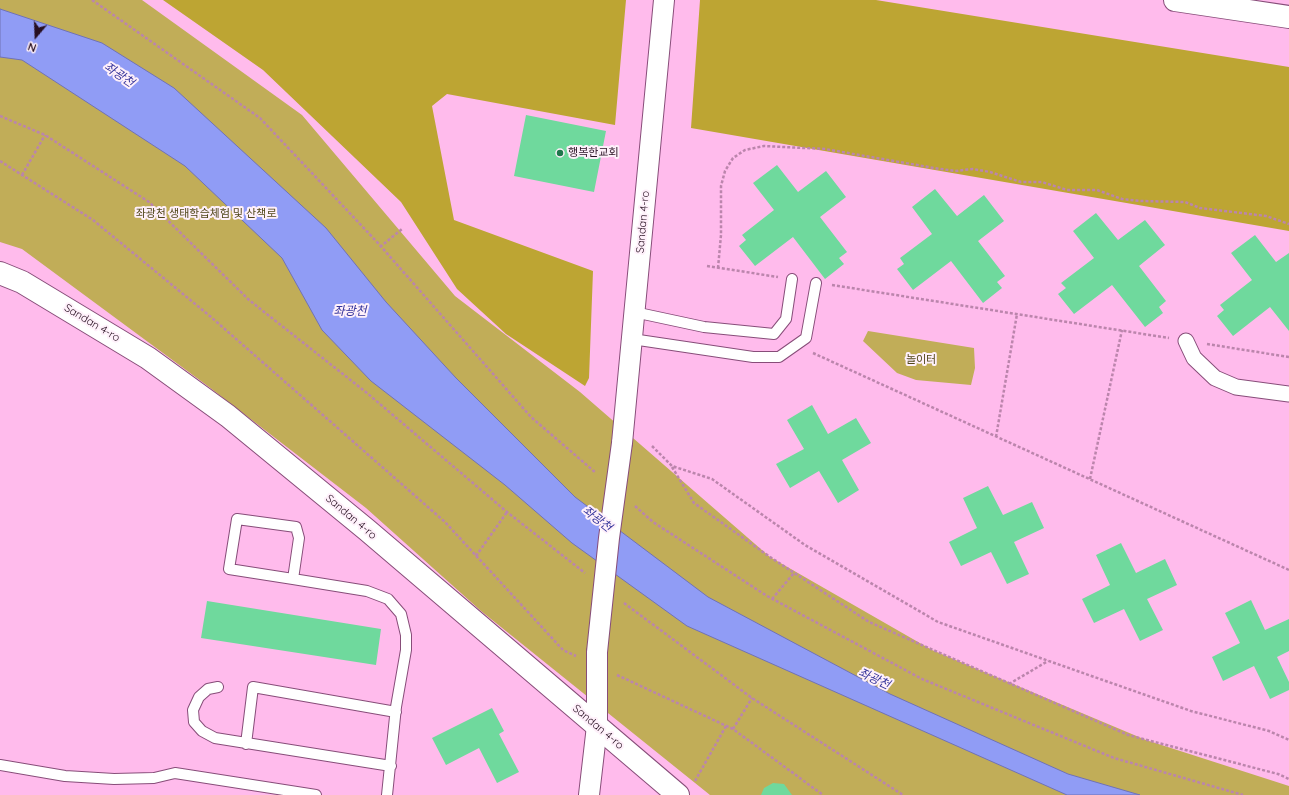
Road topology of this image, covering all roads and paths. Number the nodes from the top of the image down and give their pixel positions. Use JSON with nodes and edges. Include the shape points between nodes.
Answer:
{"nodes":[{"id":1,"x":92,"y":0,"type":"edge"},
{"id":2,"x":664,"y":0,"type":"edge"},
{"id":3,"x":1175,"y":0,"type":"edge"},
{"id":4,"x":1289,"y":17,"type":"edge"},
{"id":5,"x":0,"y":116,"type":"edge"},
{"id":6,"x":45,"y":135,"type":"junction"},
{"id":7,"x":0,"y":161,"type":"edge"},
{"id":8,"x":22,"y":175,"type":"junction"},
{"id":9,"x":1289,"y":224,"type":"edge"},
{"id":10,"x":402,"y":229,"type":"dead end"},
{"id":11,"x":380,"y":247,"type":"junction"},
{"id":12,"x":707,"y":266,"type":"dead end"},
{"id":13,"x":718,"y":268,"type":"junction"},
{"id":14,"x":0,"y":273,"type":"edge"},
{"id":15,"x":792,"y":279,"type":"joint"},
{"id":16,"x":816,"y":283,"type":"joint"},
{"id":17,"x":634,"y":312,"type":"junction"},
{"id":18,"x":1017,"y":314,"type":"junction"},
{"id":19,"x":1122,"y":330,"type":"junction"},
{"id":20,"x":632,"y":339,"type":"junction"},
{"id":21,"x":1186,"y":341,"type":"junction"},
{"id":22,"x":796,"y":345,"type":"junction"},
{"id":23,"x":1289,"y":356,"type":"edge"},
{"id":24,"x":1288,"y":394,"type":"edge"},
{"id":25,"x":996,"y":436,"type":"junction"},
{"id":26,"x":652,"y":446,"type":"dead end"},
{"id":27,"x":672,"y":466,"type":"junction"},
{"id":28,"x":601,"y":477,"type":"dead end"},
{"id":29,"x":1090,"y":479,"type":"junction"},
{"id":30,"x":630,"y":502,"type":"dead end"},
{"id":31,"x":507,"y":512,"type":"junction"},
{"id":32,"x":476,"y":556,"type":"junction"},
{"id":33,"x":1289,"y":570,"type":"edge"},
{"id":34,"x":794,"y":573,"type":"junction"},
{"id":35,"x":588,"y":575,"type":"dead end"},
{"id":36,"x":293,"y":579,"type":"junction"},
{"id":37,"x":619,"y":599,"type":"dead end"},
{"id":38,"x":772,"y":600,"type":"junction"},
{"id":39,"x":597,"y":660,"type":"junction"},
{"id":40,"x":1048,"y":661,"type":"junction"},
{"id":41,"x":1009,"y":684,"type":"junction"},
{"id":42,"x":218,"y":687,"type":"dead end"},
{"id":43,"x":752,"y":698,"type":"junction"},
{"id":44,"x":396,"y":712,"type":"junction"},
{"id":45,"x":596,"y":726,"type":"junction"},
{"id":46,"x":726,"y":726,"type":"junction"},
{"id":47,"x":733,"y":729,"type":"junction"},
{"id":48,"x":1289,"y":740,"type":"edge"},
{"id":49,"x":246,"y":744,"type":"junction"},
{"id":50,"x":0,"y":766,"type":"edge"},
{"id":51,"x":391,"y":766,"type":"junction"},
{"id":52,"x":1289,"y":779,"type":"edge"},
{"id":53,"x":684,"y":792,"type":"edge"},
{"id":54,"x":316,"y":795,"type":"edge"},
{"id":55,"x":387,"y":795,"type":"edge"},
{"id":56,"x":590,"y":795,"type":"edge"},
{"id":57,"x":823,"y":795,"type":"edge"},
{"id":58,"x":903,"y":795,"type":"edge"},
{"id":59,"x":1243,"y":795,"type":"edge"}],
"edges":[{"from":1,"to":11,"type":"path","via":[[260,118]]},
{"from":2,"to":17,"type":"street","name":"Sandan 4-ro"},
{"from":3,"to":4,"type":"street"},
{"from":5,"to":6,"type":"path"},
{"from":6,"to":8,"type":"path"},
{"from":6,"to":31,"type":"path","via":[[149,202],[249,300],[367,393]]},
{"from":7,"to":8,"type":"path"},
{"from":8,"to":32,"type":"path","via":[[93,220],[205,312],[445,522]]},
{"from":9,"to":13,"type":"path","via":[[1266,216],[1200,208],[1185,202],[1140,202],[1097,190],[1066,190],[1042,182],[1021,182],[973,169],[934,168],[825,149],[764,146],[745,150],[733,158],[725,171]]},
{"from":10,"to":11,"type":"path"},
{"from":11,"to":28,"type":"path","via":[[531,417]]},
{"from":12,"to":13,"type":"path"},
{"from":13,"to":15,"type":"path"},
{"from":14,"to":45,"type":"street","name":"Sandan 4-ro","via":[[22,282],[141,353],[228,416],[367,530]]},
{"from":15,"to":17,"type":"lane","via":[[786,319],[774,334],[704,327]]},
{"from":16,"to":18,"type":"path"},
{"from":16,"to":22,"type":"lane","via":[[806,338]]},
{"from":17,"to":20,"type":"street","name":"Sandan 4-ro"},
{"from":18,"to":19,"type":"path"},
{"from":18,"to":25,"type":"path"},
{"from":19,"to":21,"type":"path"},
{"from":19,"to":29,"type":"path"},
{"from":20,"to":22,"type":"lane","via":[[753,357],[779,357]]},
{"from":20,"to":39,"type":"street","name":"Sandan 4-ro","bridge":true},
{"from":21,"to":23,"type":"path"},
{"from":21,"to":24,"type":"street","via":[[1194,358],[1215,378],[1236,387]]},
{"from":22,"to":25,"type":"path"},
{"from":25,"to":29,"type":"path"},
{"from":26,"to":27,"type":"path"},
{"from":27,"to":34,"type":"path","via":[[694,503]]},
{"from":27,"to":40,"type":"path","via":[[712,479],[805,545],[938,622]]},
{"from":29,"to":33,"type":"path"},
{"from":30,"to":38,"type":"path","via":[[653,522]]},
{"from":31,"to":32,"type":"path"},
{"from":31,"to":35,"type":"path"},
{"from":32,"to":39,"type":"path","via":[[563,650]]},
{"from":34,"to":38,"type":"path"},
{"from":34,"to":41,"type":"path","via":[[869,622]]},
{"from":36,"to":36,"type":"lane","via":[[229,569],[237,519],[296,527],[299,538]]},
{"from":36,"to":44,"type":"lane","via":[[366,591],[388,599],[401,614],[406,635],[406,650]]},
{"from":37,"to":43,"type":"path"},
{"from":38,"to":59,"type":"path","via":[[922,680],[1114,758]]},
{"from":39,"to":45,"type":"street","name":"Sandan 4-ro"},
{"from":39,"to":46,"type":"path","via":[[640,685]]},
{"from":40,"to":41,"type":"path"},
{"from":40,"to":48,"type":"path","via":[[1191,711],[1269,731]]},
{"from":41,"to":52,"type":"path","via":[[1128,735]]},
{"from":42,"to":49,"type":"lane","via":[[208,689],[199,697],[193,710],[194,722],[202,732],[215,738]]},
{"from":43,"to":47,"type":"path"},
{"from":43,"to":58,"type":"path"},
{"from":44,"to":49,"type":"lane","via":[[253,687]]},
{"from":44,"to":51,"type":"lane"},
{"from":45,"to":53,"type":"street","name":"Sandan 4-ro"},
{"from":45,"to":56,"type":"street","name":"Sandan 4-ro"},
{"from":46,"to":47,"type":"path"},
{"from":46,"to":53,"type":"path"},
{"from":47,"to":57,"type":"path"},
{"from":49,"to":51,"type":"lane"},
{"from":50,"to":54,"type":"lane","via":[[65,776],[114,779],[154,778],[175,773]]},
{"from":51,"to":55,"type":"lane"}]}
